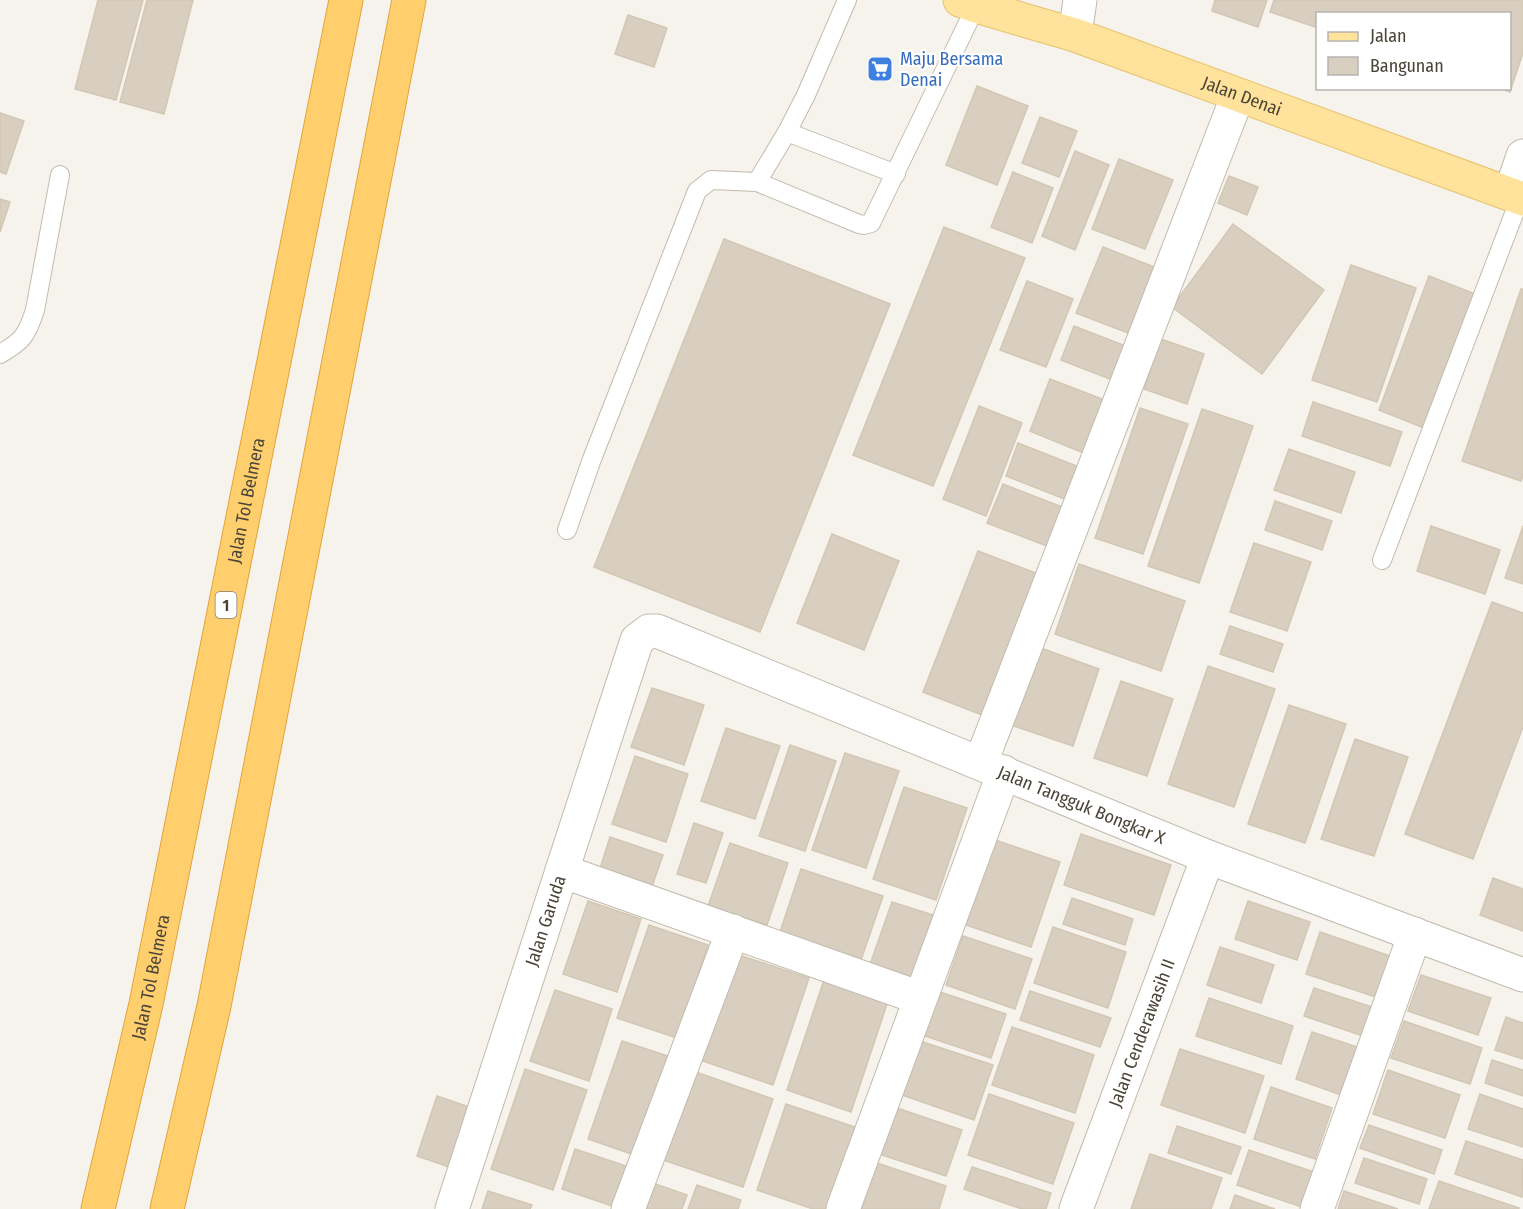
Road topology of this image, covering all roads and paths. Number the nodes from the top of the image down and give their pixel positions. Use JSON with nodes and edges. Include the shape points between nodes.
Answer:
{"nodes":[{"id":1,"x":346,"y":0,"type":"edge"},
{"id":2,"x":409,"y":0,"type":"edge"},
{"id":3,"x":847,"y":0,"type":"edge"},
{"id":4,"x":1080,"y":0,"type":"edge"},
{"id":5,"x":968,"y":3,"type":"edge"},
{"id":6,"x":1075,"y":35,"type":"junction"},
{"id":7,"x":1238,"y":94,"type":"junction"},
{"id":8,"x":787,"y":132,"type":"junction"},
{"id":9,"x":1523,"y":156,"type":"edge"},
{"id":10,"x":896,"y":174,"type":"junction"},
{"id":11,"x":60,"y":175,"type":"dead end"},
{"id":12,"x":757,"y":182,"type":"junction"},
{"id":13,"x":1518,"y":197,"type":"edge"},
{"id":14,"x":0,"y":354,"type":"edge"},
{"id":15,"x":567,"y":530,"type":"dead end"},
{"id":16,"x":1382,"y":560,"type":"dead end"},
{"id":17,"x":643,"y":635,"type":"joint"},
{"id":18,"x":993,"y":767,"type":"junction"},
{"id":19,"x":1208,"y":857,"type":"junction"},
{"id":20,"x":562,"y":871,"type":"junction"},
{"id":21,"x":733,"y":931,"type":"junction"},
{"id":22,"x":1415,"y":934,"type":"junction"},
{"id":23,"x":1523,"y":975,"type":"edge"},
{"id":24,"x":921,"y":999,"type":"junction"},
{"id":25,"x":98,"y":1209,"type":"edge"},
{"id":26,"x":166,"y":1209,"type":"edge"},
{"id":27,"x":452,"y":1209,"type":"edge"},
{"id":28,"x":628,"y":1209,"type":"edge"},
{"id":29,"x":843,"y":1209,"type":"edge"},
{"id":30,"x":1076,"y":1209,"type":"edge"},
{"id":31,"x":1317,"y":1209,"type":"edge"}],
"edges":[{"from":1,"to":25,"type":"highway","name":"Jalan Tol Belmera","number":"1","via":[[146,1004]]},
{"from":2,"to":26,"type":"highway","via":[[214,1005]]},
{"from":3,"to":8,"type":"lane"},
{"from":4,"to":6,"type":"street"},
{"from":5,"to":6,"type":"main road","name":"Jalan Denai"},
{"from":5,"to":10,"type":"lane"},
{"from":6,"to":7,"type":"main road","name":"Jalan Denai"},
{"from":7,"to":13,"type":"main road","name":"Jalan Denai"},
{"from":7,"to":18,"type":"street"},
{"from":8,"to":10,"type":"lane"},
{"from":8,"to":12,"type":"lane"},
{"from":9,"to":13,"type":"street"},
{"from":10,"to":12,"type":"lane","via":[[871,223],[864,225]]},
{"from":11,"to":14,"type":"lane","via":[[29,330],[17,344]]},
{"from":12,"to":15,"type":"lane","via":[[711,180],[697,191],[591,459]]},
{"from":13,"to":16,"type":"lane"},
{"from":17,"to":18,"type":"street","name":"Jalan Tangguk Bongkar X","via":[[657,631]]},
{"from":17,"to":20,"type":"street","name":"Jalan Garuda","via":[[637,640]]},
{"from":18,"to":19,"type":"street","name":"Jalan Tangguk Bongkar X"},
{"from":18,"to":24,"type":"street"},
{"from":19,"to":22,"type":"street","name":"Jalan Tangguk Bongkar X"},
{"from":19,"to":30,"type":"street","name":"Jalan Cenderawasih II"},
{"from":20,"to":21,"type":"street"},
{"from":20,"to":27,"type":"street","name":"Jalan Garuda"},
{"from":21,"to":24,"type":"street"},
{"from":21,"to":28,"type":"street"},
{"from":22,"to":23,"type":"street","name":"Jalan Tangguk Bongkar X"},
{"from":22,"to":31,"type":"street"},
{"from":24,"to":29,"type":"street"}]}
